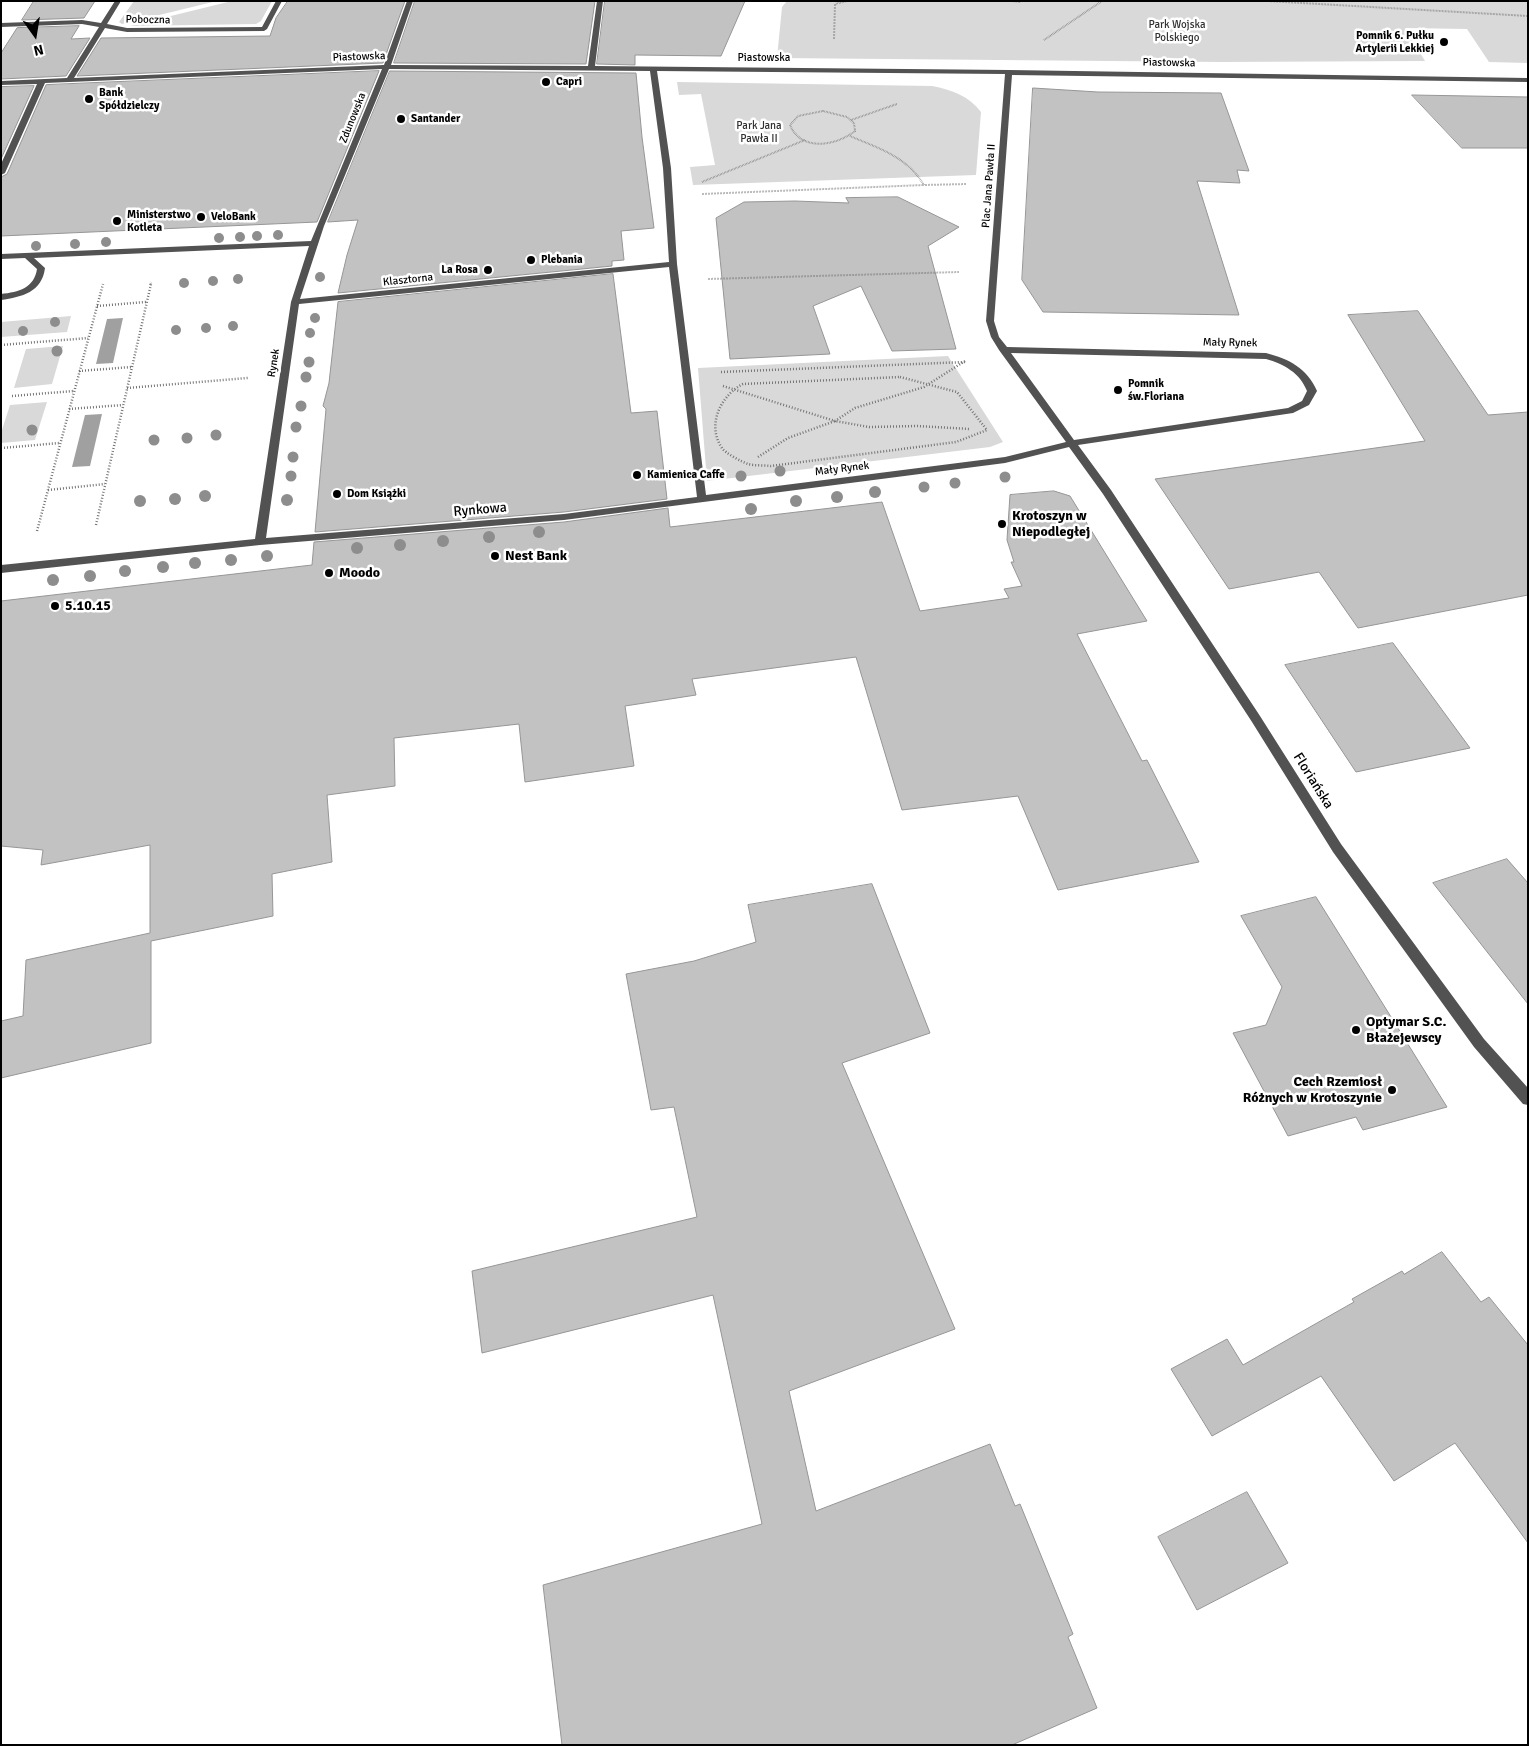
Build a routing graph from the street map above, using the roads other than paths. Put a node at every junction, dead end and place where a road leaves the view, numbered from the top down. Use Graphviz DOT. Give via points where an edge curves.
graph roads {
  1 [pos="118,1"];
  2 [pos="279,1"];
  3 [pos="410,1"];
  4 [pos="600,1"];
  5 [pos="1,25"];
  6 [pos="102,26"];
  7 [pos="386,67"];
  8 [pos="591,67"];
  9 [pos="653,68"];
  10 [pos="1009,72"];
  11 [pos="68,80"];
  12 [pos="1528,80"];
  13 [pos="42,81"];
  14 [pos="1,83"];
  15 [pos="1,173"];
  16 [pos="314,243"];
  17 [pos="26,256"];
  18 [pos="1,257"];
  19 [pos="673,264"];
  20 [pos="1,297"];
  21 [pos="295,302"];
  22 [pos="1003,350"];
  23 [pos="1073,443"];
  24 [pos="702,500"];
  25 [pos="260,542"];
  26 [pos="1,569"];
  27 [pos="1528,1099"];
  1 -- 6 [label="street"];
  2 -- 6 [label="street, Poboczna" via="264,29 127,30"];
  3 -- 7 [label="street, Zdunowska"];
  4 -- 8 [label="street"];
  5 -- 6 [label="street, Poboczna" via="82,22"];
  6 -- 11 [label="street"];
  7 -- 8 [label="street, Piastowska"];
  7 -- 11 [label="street, Piastowska"];
  7 -- 16 [label="street, Zdunowska"];
  8 -- 9 [label="street, Piastowska"];
  9 -- 10 [label="street, Piastowska"];
  9 -- 19 [label="street" via="667,168"];
  10 -- 12 [label="street, Piastowska"];
  10 -- 22 [label="street, Plac Jana Pawła II" via="990,321 994,337"];
  11 -- 13 [label="street, Piastowska"];
  13 -- 14 [label="street, Piastowska"];
  13 -- 15 [label="street"];
  16 -- 17 [label="street"];
  16 -- 21 [label="street, Rynek"];
  17 -- 18 [label="street"];
  17 -- 20 [label="street" via="41,268 36,283 21,294"];
  19 -- 21 [label="street, Klasztorna"];
  19 -- 24 [label="street"];
  21 -- 25 [label="street, Rynek"];
  22 -- 23 [label="street"];
  22 -- 23 [label="street, Mały Rynek" via="1266,356 1281,360 1306,377 1312,391 1306,403 1290,411"];
  23 -- 24 [label="street, Mały Rynek" via="1005,460"];
  23 -- 27 [label="street, Floriańska" via="1256,719 1337,848 1478,1042"];
  24 -- 25 [label="street, Rynkowa" via="564,517"];
  25 -- 26 [label="street"];
}
